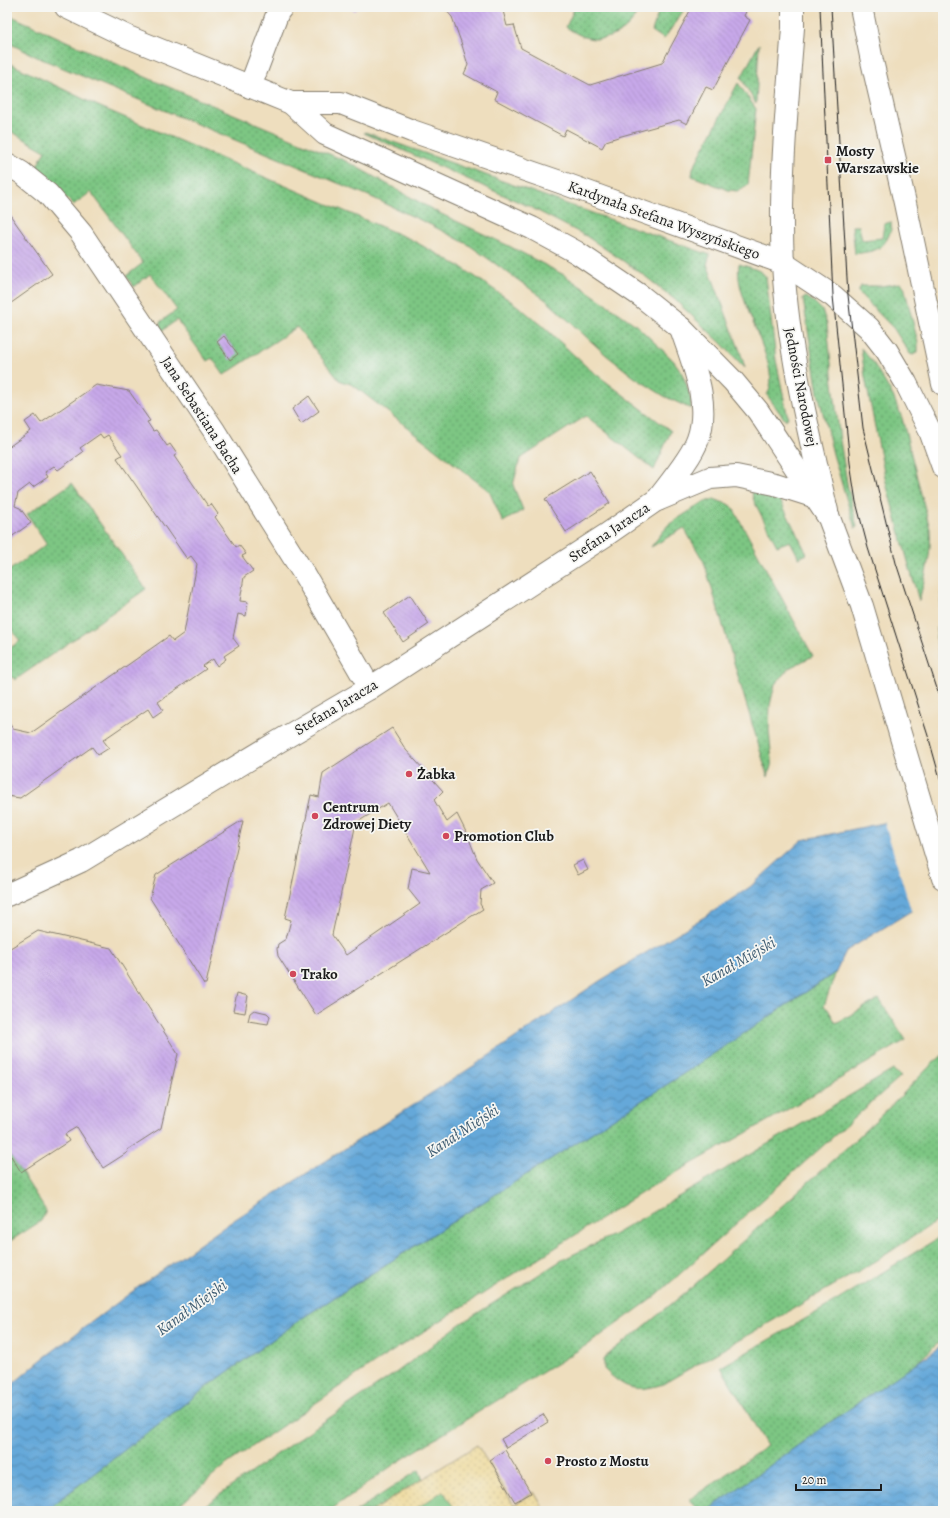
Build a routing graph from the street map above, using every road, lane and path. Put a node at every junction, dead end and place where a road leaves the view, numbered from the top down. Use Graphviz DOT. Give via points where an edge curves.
graph roads {
  1 [pos="66,7"];
  2 [pos="282,7"];
  3 [pos="793,7"];
  4 [pos="861,7"];
  5 [pos="250,87"];
  6 [pos="291,103"];
  7 [pos="7,164"];
  8 [pos="783,263"];
  9 [pos="681,328"];
  10 [pos="943,384"];
  11 [pos="943,467"];
  12 [pos="816,497"];
  13 [pos="655,501"];
  14 [pos="828,518"];
  15 [pos="370,688"];
  16 [pos="943,878"];
  17 [pos="7,895"];
  1 -- 5 [label="street, Kardynała Stefana Wyszyńskiego" via="128,37"];
  2 -- 5 [label="street"];
  3 -- 8 [label="street, Jedności Narodowej" via="783,182"];
  4 -- 10 [label="street"];
  5 -- 6 [label="street, Kardynała Stefana Wyszyńskiego"];
  6 -- 8 [label="street, Kardynała Stefana Wyszyńskiego" via="341,103 412,131"];
  6 -- 9 [label="street, Kardynała Stefana Wyszyńskiego" via="325,134 532,228 576,252 641,296"];
  7 -- 15 [label="street, Jana Sebastiana Bacha" via="48,194 81,233 215,432 304,574"];
  8 -- 11 [label="street, Kardynała Stefana Wyszyńskiego" via="834,296 869,328 887,351 906,383 930,431"];
  8 -- 14 [label="street, Jedności Narodowej" via="789,326 800,392"];
  9 -- 12 [label="street, Kardynała Stefana Wyszyńskiego" via="733,381 758,411"];
  9 -- 13 [label="street, Stefana Jaracza" via="697,377 703,415 696,444 677,474"];
  12 -- 13 [label="street, Stefana Jaracza" via="775,484 736,476 710,478"];
  12 -- 14 [label="street, Kardynała Stefana Wyszyńskiego"];
  13 -- 15 [label="street, Stefana Jaracza"];
  14 -- 16 [label="street, Jedności Narodowej" via="862,606"];
  15 -- 17 [label="street, Stefana Jaracza" via="81,861"];
}
